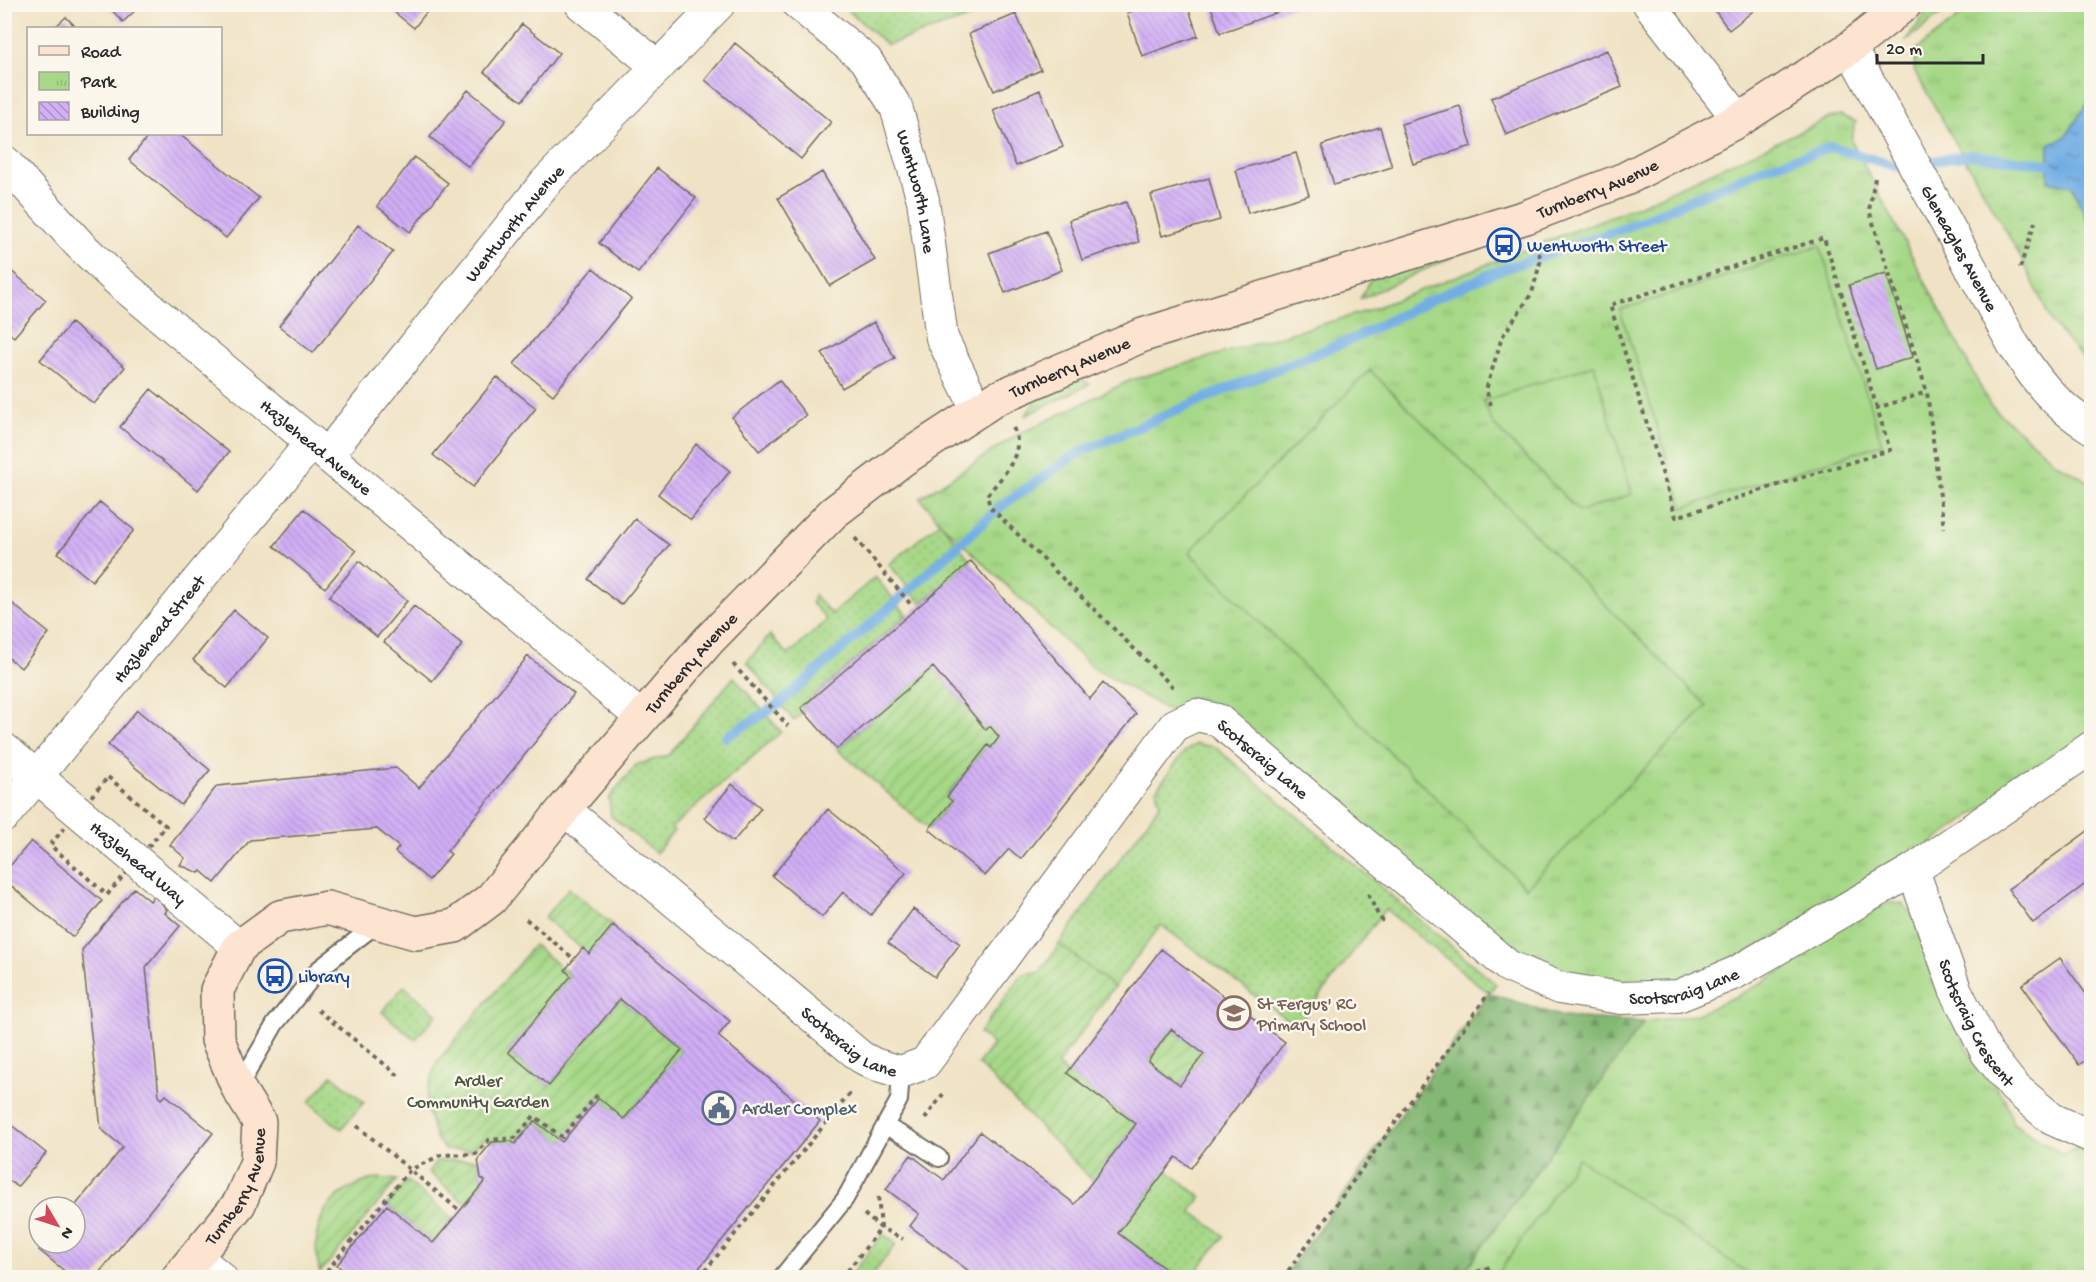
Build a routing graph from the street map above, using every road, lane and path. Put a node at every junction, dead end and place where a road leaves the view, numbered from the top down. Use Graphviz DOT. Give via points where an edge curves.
graph roads {
  1 [pos="581,4"];
  2 [pos="719,4"];
  3 [pos="798,4"];
  4 [pos="1649,4"];
  5 [pos="1905,4"];
  6 [pos="1850,48"];
  7 [pos="658,67"];
  8 [pos="1740,120"];
  9 [pos="4,161"];
  10 [pos="1875,178"];
  11 [pos="1526,217"];
  12 [pos="2036,222"];
  13 [pos="2020,268"];
  14 [pos="1927,392"];
  15 [pos="987,404"];
  16 [pos="1491,405"];
  17 [pos="1876,408"];
  18 [pos="2091,428"];
  19 [pos="320,449"];
  20 [pos="834,513"];
  21 [pos="1944,528"];
  22 [pos="912,606"];
  23 [pos="708,641"];
  24 [pos="1196,715"];
  25 [pos="642,718"];
  26 [pos="788,726"];
  27 [pos="2091,747"];
  28 [pos="4,748"];
  29 [pos="37,776"];
  30 [pos="564,809"];
  31 [pos="4,816"];
  32 [pos="1913,870"];
  33 [pos="526,920"];
  34 [pos="378,923"];
  35 [pos="239,947"];
  36 [pos="574,959"];
  37 [pos="1508,966"];
  38 [pos="887,1068"];
  39 [pos="238,1088"];
  40 [pos="599,1093"];
  41 [pos="944,1093"];
  42 [pos="357,1126"];
  43 [pos="885,1126"];
  44 [pos="2091,1137"];
  45 [pos="910,1139"];
  46 [pos="939,1158"];
  47 [pos="410,1170"];
  48 [pos="877,1184"];
  49 [pos="845,1199"];
  50 [pos="460,1211"];
  51 [pos="881,1228"];
  52 [pos="903,1239"];
  53 [pos="187,1267"];
  54 [pos="1490,1267"];
  55 [pos="221,1278"];
  56 [pos="321,1278"];
  57 [pos="699,1278"];
  58 [pos="781,1278"];
  59 [pos="842,1278"];
  60 [pos="1282,1278"];
  61 [pos="1460,1278"];
  1 -- 7 [label="street"];
  2 -- 7 [label="street, Wentworth Avenue"];
  3 -- 15 [label="street, Wentworth Lane" via="866,60 896,106 923,200 942,338"];
  4 -- 8 [label="street"];
  5 -- 6 [label="street, Turnberry Avenue"];
  6 -- 8 [label="street, Turnberry Avenue"];
  6 -- 18 [label="street, Gleneagles Avenue" via="2036,381 2070,415"];
  7 -- 19 [label="street, Wentworth Avenue" via="545,183"];
  8 -- 11 [label="street, Turnberry Avenue" via="1625,179"];
  9 -- 19 [label="street, Hazlehead Avenue" via="118,281"];
  10 -- 14 [label="path" via="1869,210"];
  11 -- 15 [label="street, Turnberry Avenue" via="1143,335"];
  11 -- 16 [label="path" via="1541,259 1532,293 1502,337 1486,390"];
  12 -- 13 [label="path"];
  14 -- 17 [label="path"];
  14 -- 21 [label="path"];
  15 -- 20 [label="street, Turnberry Avenue" via="902,460"];
  15 -- 24 [label="path" via="1017,435 1014,461 987,495 990,507 1191,705"];
  17 -- 17 [label="path" via="1890,450 1676,517 1610,305 1824,238"];
  19 -- 25 [label="street, Hazlehead Avenue"];
  19 -- 29 [label="street, Hazlehead Street"];
  20 -- 22 [label="path"];
  20 -- 23 [label="street, Turnberry Avenue"];
  23 -- 25 [label="street, Turnberry Avenue"];
  23 -- 26 [label="path" via="740,670"];
  24 -- 37 [label="street, Scotscraig Lane" via="1218,720"];
  24 -- 38 [label="street, Scotscraig Lane" via="1175,725 926,1064"];
  25 -- 30 [label="street, Turnberry Avenue"];
  27 -- 32 [label="street, Scotscraig Lane"];
  28 -- 29 [label="street, Hazlehead Way"];
  29 -- 31 [label="street, Hazlehead Street"];
  29 -- 35 [label="street, Hazlehead Way"];
  30 -- 34 [label="street, Turnberry Avenue" via="491,899 455,926 416,933"];
  30 -- 38 [label="street, Scotscraig Lane" via="861,1057"];
  32 -- 37 [label="street, Scotscraig Lane" via="1736,973 1678,996 1621,998 1559,988"];
  32 -- 44 [label="street, Scotscraig Crescent" via="1955,988 1987,1053 2014,1088 2052,1119"];
  33 -- 36 [label="path"];
  34 -- 35 [label="street, Turnberry Avenue" via="327,908 280,917"];
  34 -- 39 [label="lane" via="319,969 275,1023"];
  35 -- 39 [label="street, Turnberry Avenue" via="216,990 218,1040"];
  37 -- 60 [label="path"];
  38 -- 43 [label="lane" via="899,1100"];
  38 -- 57 [label="path"];
  39 -- 53 [label="street, Turnberry Avenue" via="259,1122 257,1162 239,1204"];
  40 -- 47 [label="path" via="562,1137 534,1116 515,1138 489,1140 476,1154 441,1155"];
  41 -- 45 [label="path"];
  42 -- 47 [label="path"];
  43 -- 45 [label="lane"];
  43 -- 49 [label="lane"];
  45 -- 46 [label="lane"];
  47 -- 50 [label="path"];
  47 -- 56 [label="path"];
  48 -- 51 [label="path"];
  49 -- 51 [label="path"];
  49 -- 58 [label="lane"];
  51 -- 52 [label="path"];
  51 -- 59 [label="path"];
  53 -- 55 [label="street"];
  54 -- 61 [label="path"];
}
